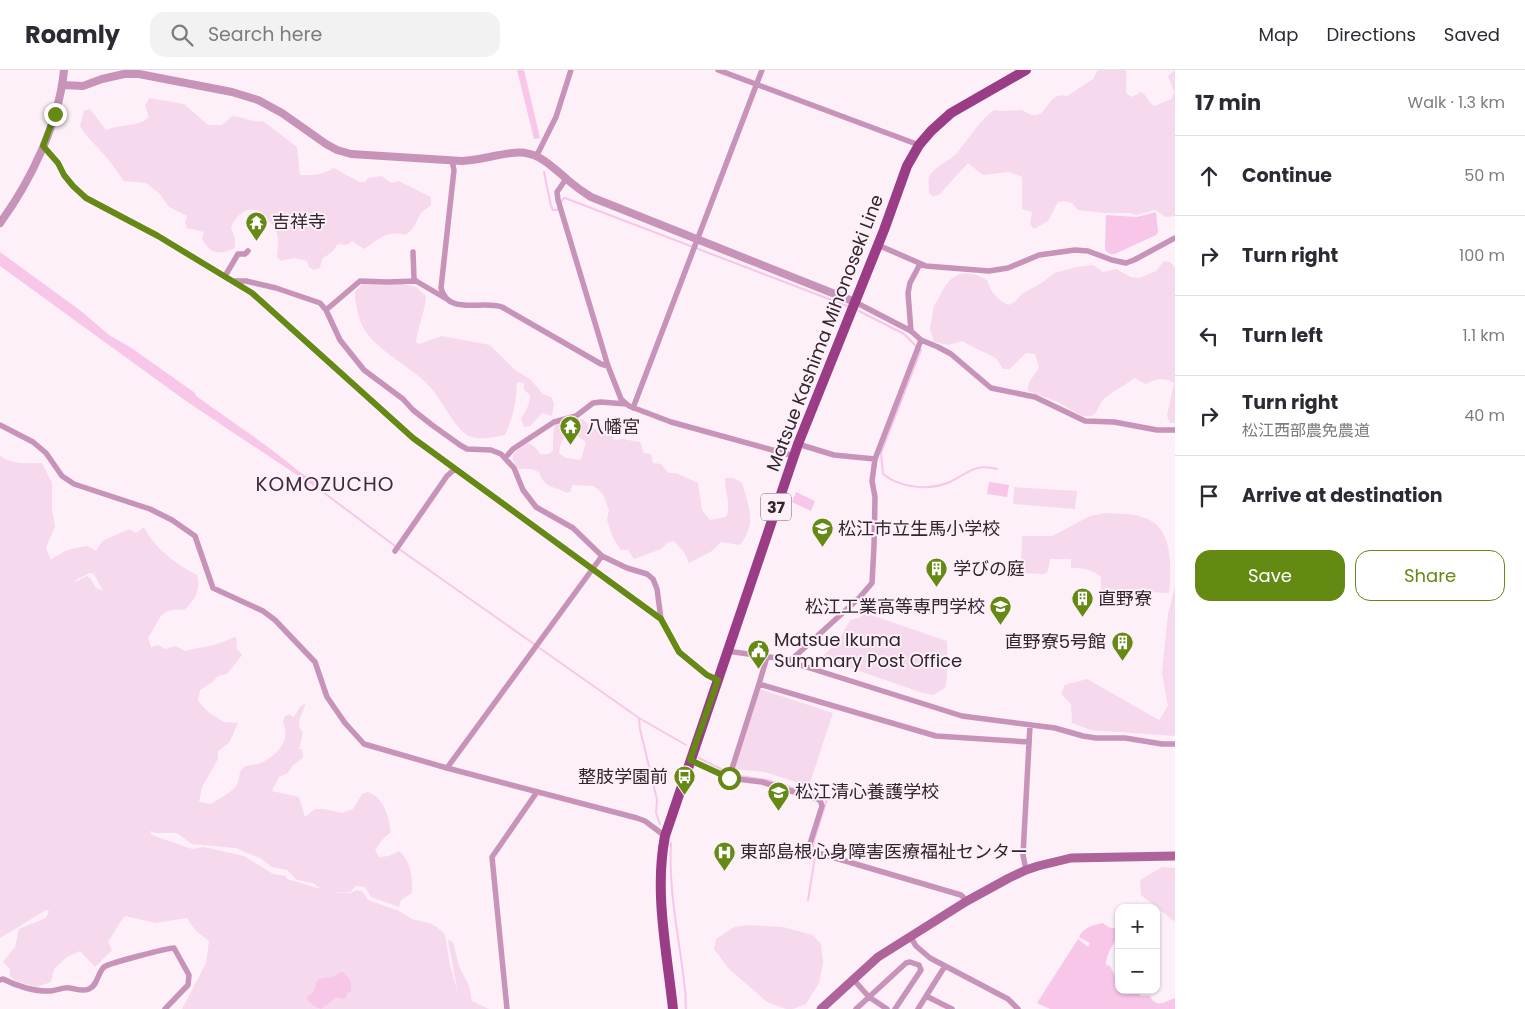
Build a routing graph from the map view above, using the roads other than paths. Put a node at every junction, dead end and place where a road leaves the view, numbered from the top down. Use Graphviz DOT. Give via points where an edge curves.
graph roads {
  1 [pos="64,70"];
  2 [pos="571,70"];
  3 [pos="718,70"];
  4 [pos="762,70"];
  5 [pos="1026,70"];
  6 [pos="63,85"];
  7 [pos="756,85"];
  8 [pos="919,145"];
  9 [pos="43,146"];
  10 [pos="536,155"];
  11 [pos="452,161"];
  12 [pos="566,179"];
  13 [pos="0,223"];
  14 [pos="1175,238"];
  15 [pos="698,239"];
  16 [pos="878,245"];
  17 [pos="248,251"];
  18 [pos="413,252"];
  19 [pos="920,264"];
  20 [pos="224,276"];
  21 [pos="233,281"];
  22 [pos="416,281"];
  23 [pos="444,298"];
  24 [pos="856,302"];
  25 [pos="326,310"];
  26 [pos="911,331"];
  27 [pos="921,340"];
  28 [pos="608,366"];
  29 [pos="626,404"];
  30 [pos="633,408"];
  31 [pos="0,425"];
  32 [pos="1175,430"];
  33 [pos="798,444"];
  34 [pos="794,456"];
  35 [pos="505,458"];
  36 [pos="875,459"];
  37 [pos="455,469"];
  38 [pos="395,551"];
  39 [pos="602,556"];
  40 [pos="592,569"];
  41 [pos="661,619"];
  42 [pos="727,651"];
  43 [pos="767,657"];
  44 [pos="791,660"];
  45 [pos="718,680"];
  46 [pos="759,684"];
  47 [pos="1030,725"];
  48 [pos="1029,742"];
  49 [pos="1175,744"];
  50 [pos="690,760"];
  51 [pos="447,768"];
  52 [pos="730,776"];
  53 [pos="537,792"];
  54 [pos="665,836"];
  55 [pos="1175,856"];
  56 [pos="1026,870"];
  57 [pos="967,902"];
  58 [pos="910,936"];
  59 [pos="945,966"];
  60 [pos="852,979"];
  61 [pos="0,980"];
  62 [pos="926,996"];
  63 [pos="869,998"];
  64 [pos="166,1009"];
  65 [pos="507,1009"];
  66 [pos="673,1009"];
  67 [pos="822,1009"];
  68 [pos="856,1009"];
  69 [pos="887,1009"];
  70 [pos="895,1009"];
  71 [pos="918,1009"];
  72 [pos="952,1009"];
  73 [pos="1018,1009"];
  1 -- 6 [label="street"];
  2 -- 10 [label="street" via="556,117"];
  3 -- 7 [label="street"];
  4 -- 7 [label="street"];
  5 -- 8 [label="main road, Matsue Kashima Mihonoseki Line / 37" via="951,113"];
  6 -- 9 [label="street"];
  6 -- 11 [label="street" via="84,86 124,74 139,74 232,92 267,104 337,150 366,156"];
  7 -- 8 [label="street"];
  7 -- 15 [label="street"];
  8 -- 16 [label="main road, Matsue Kashima Mihonoseki Line / 37" via="907,166"];
  9 -- 13 [label="street" via="24,189"];
  9 -- 20 [label="street" via="86,198"];
  10 -- 11 [label="street" via="512,152 478,161"];
  10 -- 12 [label="street"];
  11 -- 23 [label="street" via="454,170 441,288"];
  12 -- 15 [label="street" via="591,197"];
  12 -- 28 [label="street" via="557,192 558,200"];
  14 -- 19 [label="street" via="1126,263 1075,250 1039,255 997,271"];
  15 -- 24 [label="street"];
  15 -- 30 [label="street"];
  16 -- 19 [label="street"];
  16 -- 24 [label="main road, Matsue Kashima Mihonoseki Line / 37"];
  17 -- 20 [label="street" via="238,254"];
  18 -- 22 [label="street"];
  19 -- 26 [label="street" via="908,293"];
  20 -- 21 [label="street"];
  21 -- 25 [label="street" via="290,292 314,300"];
  21 -- 37 [label="street" via="261,300 413,438"];
  22 -- 23 [label="street"];
  22 -- 25 [label="street" via="360,281"];
  23 -- 28 [label="street" via="458,305 502,307"];
  24 -- 26 [label="street"];
  24 -- 33 [label="main road, Matsue Kashima Mihonoseki Line / 37"];
  25 -- 35 [label="street" via="340,340 364,370 403,399 422,418 467,449 491,450"];
  26 -- 27 [label="street"];
  27 -- 32 [label="street" via="951,354 991,388 1035,397 1085,421"];
  27 -- 36 [label="street"];
  28 -- 29 [label="street"];
  29 -- 30 [label="street"];
  29 -- 35 [label="street" via="593,403 576,416 554,422 513,449"];
  30 -- 34 [label="street" via="671,422"];
  31 -- 51 [label="street" via="33,442 46,453 62,476 74,484 150,509 195,536 213,588 275,620 315,662 326,697 362,743"];
  33 -- 34 [label="main road, Matsue Kashima Mihonoseki Line / 37"];
  33 -- 36 [label="street" via="834,455"];
  34 -- 42 [label="main road, Matsue Kashima Mihonoseki Line / 37"];
  35 -- 39 [label="street" via="532,502 573,528"];
  36 -- 44 [label="street" via="872,583"];
  37 -- 38 [label="street"];
  37 -- 40 [label="street"];
  39 -- 40 [label="street"];
  39 -- 41 [label="street" via="653,579"];
  40 -- 41 [label="street"];
  40 -- 51 [label="street"];
  41 -- 45 [label="street" via="679,652"];
  42 -- 43 [label="street"];
  42 -- 45 [label="main road, Matsue Kashima Mihonoseki Line / 37"];
  43 -- 44 [label="street"];
  43 -- 46 [label="street"];
  44 -- 47 [label="street" via="962,716"];
  45 -- 50 [label="main road, Matsue Kashima Mihonoseki Line / 37"];
  46 -- 48 [label="street" via="930,735"];
  46 -- 52 [label="street"];
  47 -- 48 [label="street"];
  47 -- 49 [label="street" via="1096,738"];
  48 -- 56 [label="street" via="1023,855"];
  50 -- 52 [label="street"];
  50 -- 54 [label="main road, Matsue Kashima Mihonoseki Line / 37"];
  51 -- 53 [label="street"];
  52 -- 57 [label="street" via="820,800 822,806 808,850 961,895"];
  53 -- 54 [label="street" via="637,818"];
  53 -- 65 [label="street" via="492,857"];
  54 -- 66 [label="main road, Matsue Kashima Mihonoseki Line / 37" via="661,857 661,900"];
  55 -- 56 [label="main road" via="1071,858"];
  56 -- 57 [label="main road"];
  57 -- 58 [label="main road"];
  58 -- 59 [label="street" via="916,946"];
  58 -- 60 [label="main road"];
  59 -- 62 [label="street"];
  59 -- 73 [label="street" via="1008,999"];
  60 -- 63 [label="street"];
  60 -- 67 [label="main road"];
  61 -- 64 [label="street" via="45,991 89,989 109,964 174,948 189,980"];
  62 -- 71 [label="street"];
  62 -- 72 [label="street"];
  63 -- 68 [label="street"];
  63 -- 69 [label="street"];
  63 -- 70 [label="street" via="906,963 919,965 921,970"];
}
